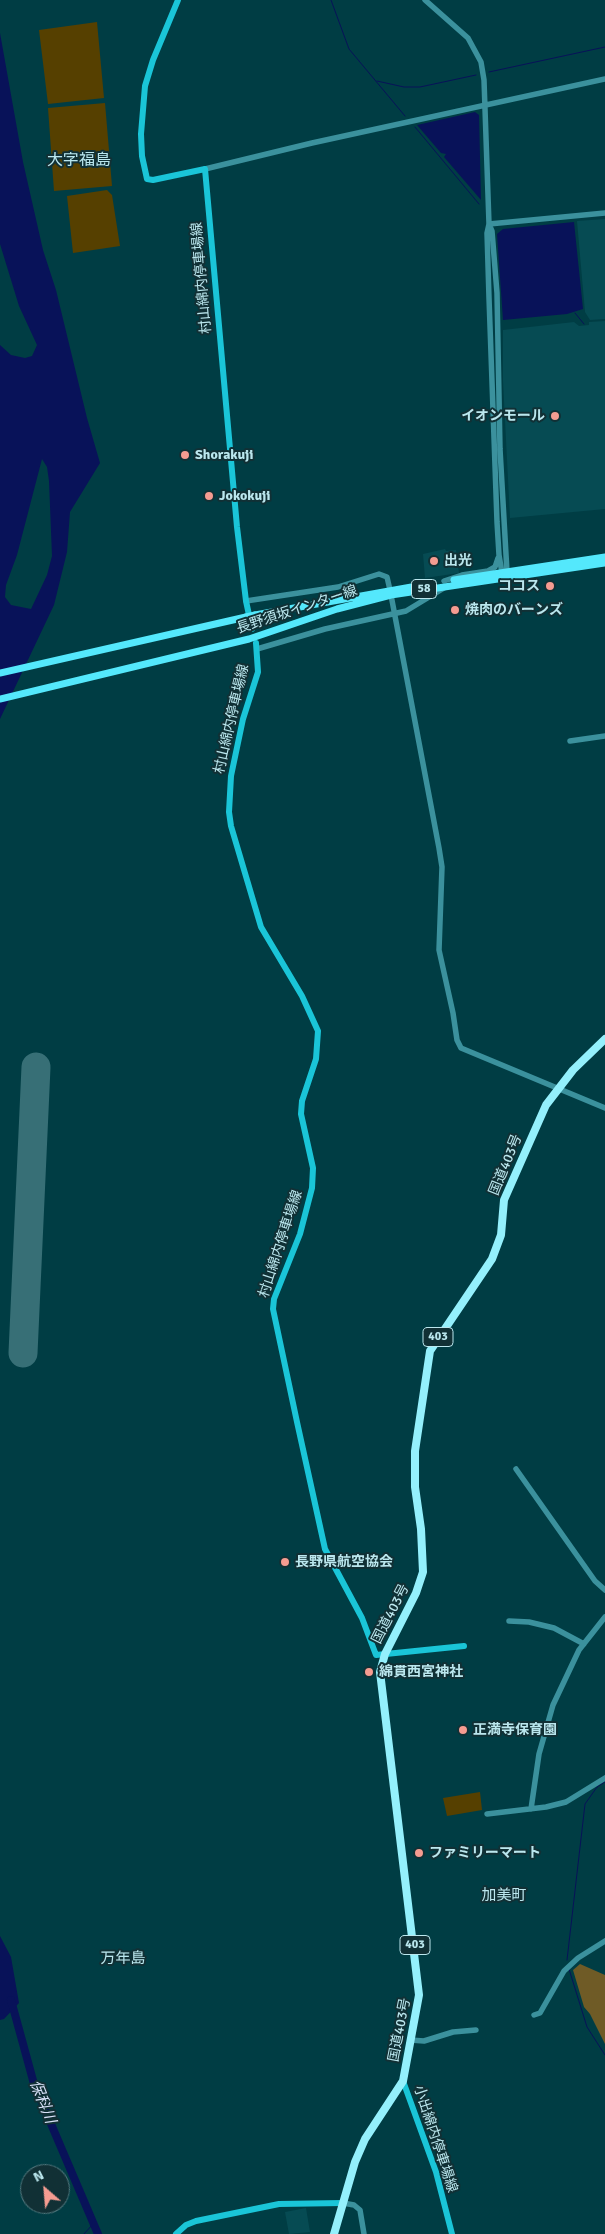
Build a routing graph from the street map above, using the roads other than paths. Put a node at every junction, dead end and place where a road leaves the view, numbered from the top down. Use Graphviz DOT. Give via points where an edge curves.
graph roads {
  1 [pos="178,0"];
  2 [pos="425,0"];
  3 [pos="605,79"];
  4 [pos="485,105"];
  5 [pos="205,169"];
  6 [pos="605,213"];
  7 [pos="490,224"];
  8 [pos="498,555"];
  9 [pos="605,557"];
  10 [pos="605,563"];
  11 [pos="504,575"];
  12 [pos="447,583"];
  13 [pos="390,593"];
  14 [pos="246,601"];
  15 [pos="395,613"];
  16 [pos="252,629"];
  17 [pos="257,646"];
  18 [pos="0,674"];
  19 [pos="0,699"];
  20 [pos="605,736"];
  21 [pos="570,741"];
  22 [pos="605,1040"];
  23 [pos="557,1089"];
  24 [pos="605,1108"];
  25 [pos="516,1469"];
  26 [pos="605,1590"];
  27 [pos="605,1617"];
  28 [pos="509,1622"];
  29 [pos="584,1644"];
  30 [pos="464,1646"];
  31 [pos="385,1654"];
  32 [pos="605,1778"];
  33 [pos="531,1809"];
  34 [pos="488,1814"];
  35 [pos="605,1941"];
  36 [pos="534,2015"];
  37 [pos="476,2030"];
  38 [pos="410,2040"];
  39 [pos="403,2082"];
  40 [pos="343,2203"];
  41 [pos="176,2234"];
  42 [pos="334,2234"];
  43 [pos="364,2234"];
  44 [pos="452,2234"];
  1 -- 5 [label="main road" via="145,86 142,156 147,179"];
  2 -- 4 [label="street" via="460,30 474,47 483,69"];
  3 -- 4 [label="street"];
  4 -- 5 [label="street"];
  4 -- 7 [label="street"];
  5 -- 14 [label="main road, 村山綿内停車場線"];
  6 -- 7 [label="street"];
  7 -- 8 [label="street" via="489,298"];
  7 -- 11 [label="street" via="496,293"];
  8 -- 11 [label="street"];
  8 -- 12 [label="street" via="495,567 488,571 462,575"];
  9 -- 11 [label="main road, 長野須坂インター線 / 58"];
  10 -- 11 [label="main road, 長野須坂インター線 / 58"];
  11 -- 12 [label="main road, 長野須坂インター線 / 58"];
  12 -- 13 [label="main road, 長野須坂インター線 / 58"];
  12 -- 15 [label="street" via="411,609"];
  13 -- 14 [label="street" via="387,577 379,574 338,587"];
  13 -- 15 [label="street"];
  13 -- 18 [label="main road, 長野須坂インター線 / 58, bridge" via="255,615"];
  13 -- 19 [label="main road, 長野須坂インター線 / 58" via="249,639"];
  14 -- 16 [label="main road, 村山綿内停車場線"];
  15 -- 17 [label="street"];
  15 -- 23 [label="street" via="442,868 439,950 457,1040 461,1048"];
  17 -- 31 [label="main road, 村山綿内停車場線" via="258,672 243,719 231,776 231,826 261,927 314,1020 318,1042 301,1114 312,1168 312,1188 300,1234 274,1298 273,1309 325,1549 362,1618 376,1655"];
  20 -- 21 [label="street"];
  22 -- 23 [label="highway, 国道403号 / 403"];
  23 -- 24 [label="street"];
  23 -- 31 [label="highway, 国道403号 / 403" via="531,1136 506,1194 501,1235 492,1259 430,1351 415,1450 423,1572"];
  25 -- 26 [label="street" via="590,1575"];
  27 -- 29 [label="street"];
  28 -- 29 [label="street" via="529,1622 554,1628"];
  29 -- 33 [label="street" via="553,1705 539,1754"];
  30 -- 31 [label="main road"];
  31 -- 38 [label="highway, 国道403号 / 403" via="380,1672 382,1692 419,1978 418,2012"];
  32 -- 33 [label="street" via="566,1802"];
  33 -- 34 [label="street"];
  35 -- 36 [label="street" via="564,1971 540,2013"];
  37 -- 38 [label="street" via="453,2032 424,2041"];
  38 -- 39 [label="highway, 国道403号 / 403"];
  39 -- 40 [label="highway, 国道403号 / 403" via="365,2139"];
  39 -- 44 [label="main road, 小出綿内停車場線" via="436,2172"];
  40 -- 41 [label="main road" via="272,2206 196,2221"];
  40 -- 42 [label="highway, 国道403号 / 403"];
  40 -- 43 [label="street" via="360,2210"];
}
